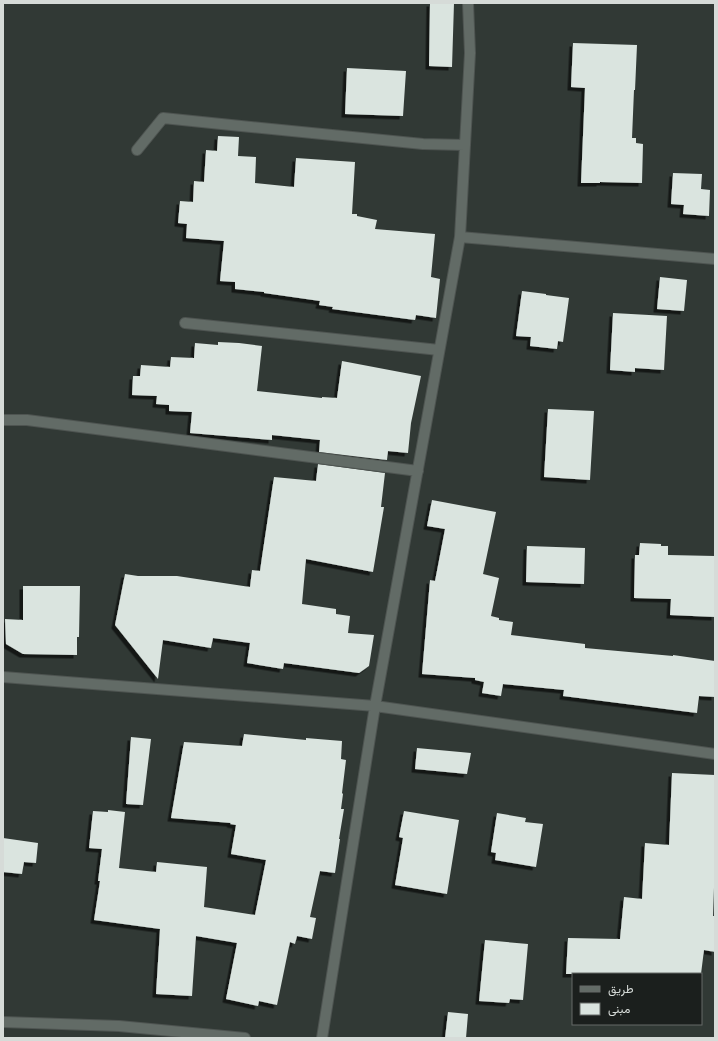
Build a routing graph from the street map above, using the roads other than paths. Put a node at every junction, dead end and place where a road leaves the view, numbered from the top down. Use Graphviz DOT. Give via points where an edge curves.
graph roads {
  1 [pos="468,3"];
  2 [pos="465,145"];
  3 [pos="137,150"];
  4 [pos="460,237"];
  5 [pos="715,259"];
  6 [pos="185,323"];
  7 [pos="439,350"];
  8 [pos="3,420"];
  9 [pos="418,471"];
  10 [pos="3,677"];
  11 [pos="375,706"];
  12 [pos="715,754"];
  13 [pos="3,1022"];
  14 [pos="245,1038"];
  15 [pos="322,1038"];
  1 -- 2 [label="street" via="470,53"];
  2 -- 3 [label="street" via="423,144 163,118"];
  2 -- 4 [label="street"];
  4 -- 5 [label="street"];
  4 -- 7 [label="street"];
  6 -- 7 [label="street"];
  7 -- 9 [label="street"];
  8 -- 9 [label="street" via="28,420"];
  9 -- 11 [label="street"];
  10 -- 11 [label="street"];
  11 -- 12 [label="street"];
  11 -- 15 [label="street"];
  13 -- 14 [label="street" via="119,1026"];
}
